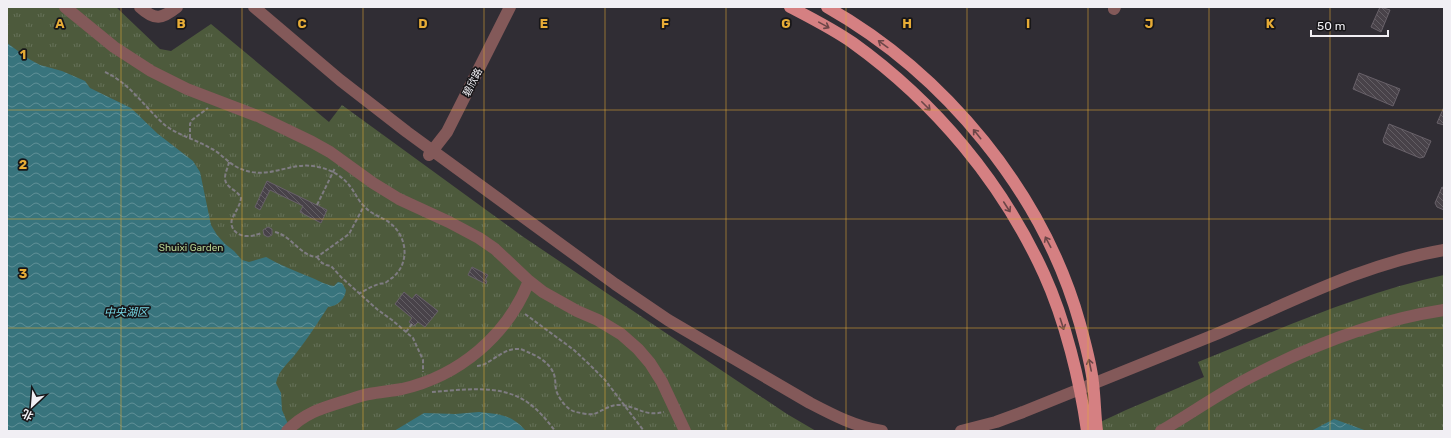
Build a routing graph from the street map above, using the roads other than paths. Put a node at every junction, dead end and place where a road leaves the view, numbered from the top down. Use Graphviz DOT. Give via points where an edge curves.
graph roads {
  1 [pos="65,7"];
  2 [pos="140,7"];
  3 [pos="177,7"];
  4 [pos="246,7"];
  5 [pos="254,7"];
  6 [pos="504,7"];
  7 [pos="510,7"];
  8 [pos="790,7"];
  9 [pos="827,7"];
  10 [pos="429,151"];
  11 [pos="1444,250"];
  12 [pos="1444,256"];
  13 [pos="529,281"];
  14 [pos="1444,310"];
  15 [pos="1094,386"];
  16 [pos="1080,391"];
  17 [pos="290,428"];
  18 [pos="685,431"];
  19 [pos="861,431"];
  20 [pos="882,431"];
  21 [pos="961,431"];
  22 [pos="988,431"];
  23 [pos="1087,431"];
  24 [pos="1097,431"];
  25 [pos="1161,431"];
  1 -- 13 [label="street" via="114,47 152,71 187,89 284,128 330,152 399,199 479,238 495,249"];
  2 -- 3 [label="street" via="159,18"];
  4 -- 10 [label="street" via="326,75"];
  5 -- 10 [label="street"];
  6 -- 10 [label="street, 碧欣路"];
  7 -- 10 [label="street, 碧欣路" via="447,132"];
  8 -- 16 [label="main road, one-way" via="852,43 903,83 970,154 1016,220 1044,274 1064,327"];
  15 -- 9 [label="main road, one-way" via="1080,324 1069,290 1052,250 1020,192 1001,164 968,123 916,71 896,53"];
  10 -- 19 [label="street" via="494,204 667,324 819,413"];
  10 -- 20 [label="street" via="668,320 834,416"];
  11 -- 15 [label="street" via="1393,261 1367,270 1295,298"];
  12 -- 15 [label="street" via="1405,264 1361,278"];
  13 -- 17 [label="street" via="502,327 482,348 449,372 423,383 367,394 313,411"];
  13 -- 18 [label="street" via="560,303 598,320 638,349 662,382"];
  14 -- 25 [label="street" via="1353,333 1283,361"];
  15 -- 16 [label="street"];
  15 -- 24 [label="main road"];
  16 -- 21 [label="street" via="996,422"];
  16 -- 22 [label="street"];
  16 -- 23 [label="main road"];
}
